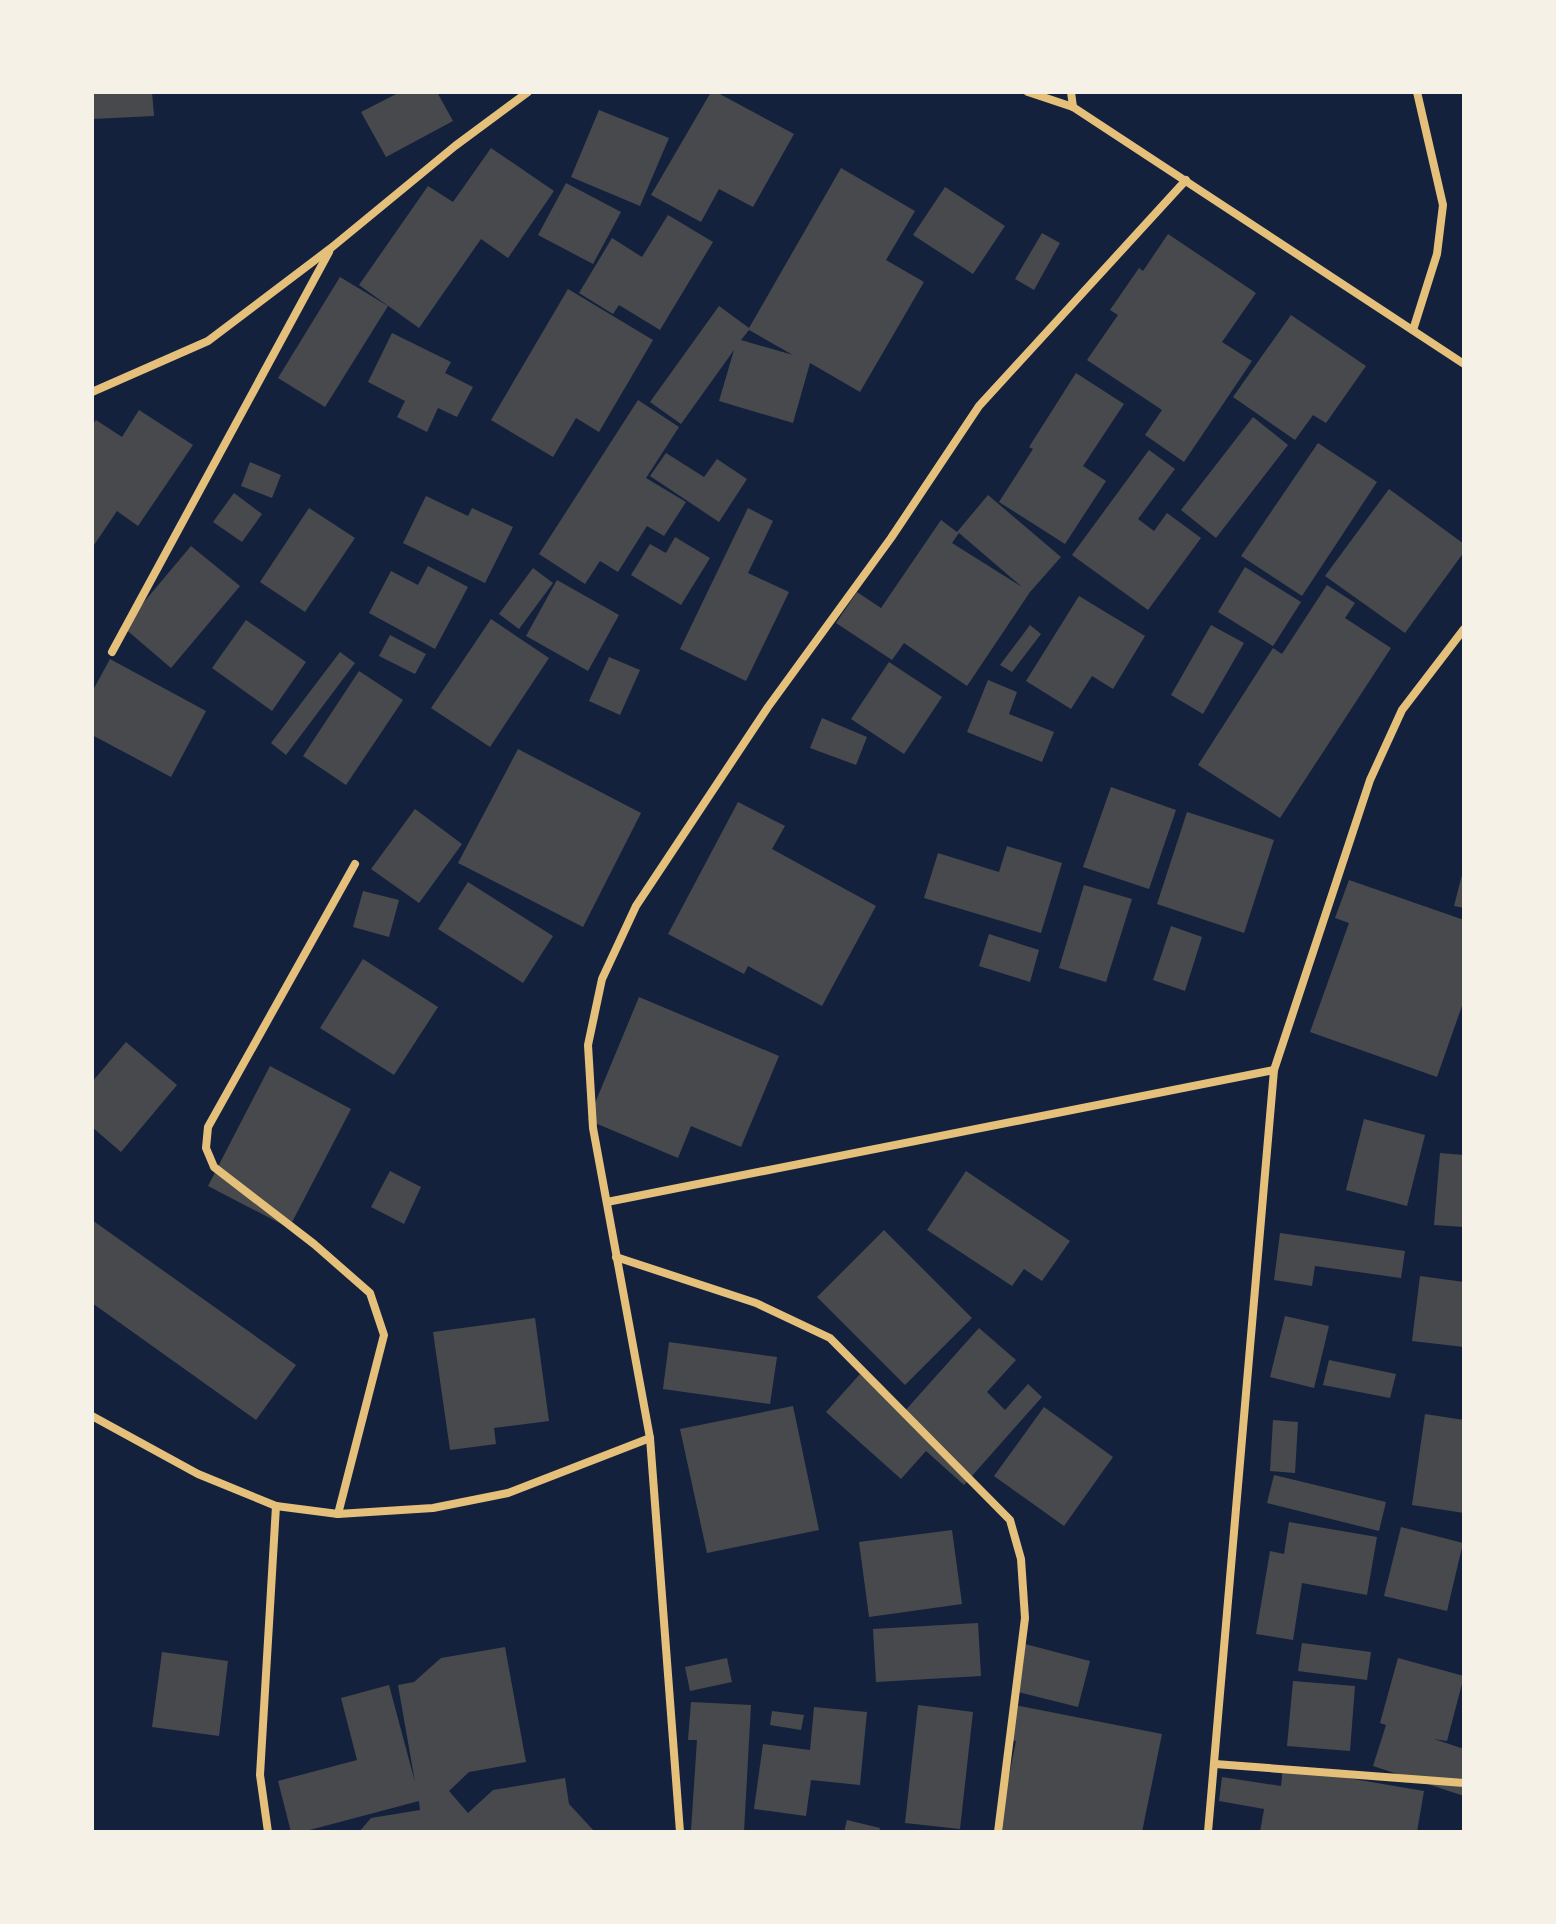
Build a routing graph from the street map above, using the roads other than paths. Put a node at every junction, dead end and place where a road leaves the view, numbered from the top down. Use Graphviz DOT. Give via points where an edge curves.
graph roads {
  1 [pos="528,92"];
  2 [pos="1028,92"];
  3 [pos="1071,92"];
  4 [pos="1417,92"];
  5 [pos="1073,107"];
  6 [pos="1186,180"];
  7 [pos="331,248"];
  8 [pos="1413,330"];
  9 [pos="1464,364"];
  10 [pos="92,392"];
  11 [pos="1464,629"];
  12 [pos="112,652"];
  13 [pos="355,864"];
  14 [pos="1274,1070"];
  15 [pos="607,1202"];
  16 [pos="616,1257"];
  17 [pos="92,1416"];
  18 [pos="650,1438"];
  19 [pos="276,1506"];
  20 [pos="338,1514"];
  21 [pos="1215,1764"];
  22 [pos="1464,1783"];
  23 [pos="268,1832"];
  24 [pos="680,1832"];
  25 [pos="998,1832"];
  26 [pos="1208,1832"];
  1 -- 7 [label="street"];
  2 -- 5 [label="street"];
  3 -- 5 [label="street"];
  4 -- 8 [label="street" via="1443,205 1437,254"];
  5 -- 6 [label="street"];
  6 -- 8 [label="street"];
  6 -- 15 [label="street" via="979,406 636,906 602,979 588,1045 593,1128"];
  7 -- 10 [label="street" via="208,341"];
  7 -- 12 [label="street"];
  8 -- 9 [label="street"];
  11 -- 14 [label="street" via="1402,710 1370,780"];
  13 -- 20 [label="street" via="208,1127 206,1148 214,1167 370,1293 384,1335"];
  14 -- 15 [label="street"];
  14 -- 21 [label="street"];
  15 -- 16 [label="street"];
  16 -- 18 [label="street"];
  16 -- 25 [label="street" via="756,1303 830,1338 1010,1520 1021,1559 1025,1618"];
  17 -- 19 [label="street" via="198,1474"];
  18 -- 20 [label="street" via="508,1493 433,1508"];
  18 -- 24 [label="street"];
  19 -- 20 [label="street"];
  19 -- 23 [label="street" via="260,1775"];
  21 -- 22 [label="street"];
  21 -- 26 [label="street"];
}
